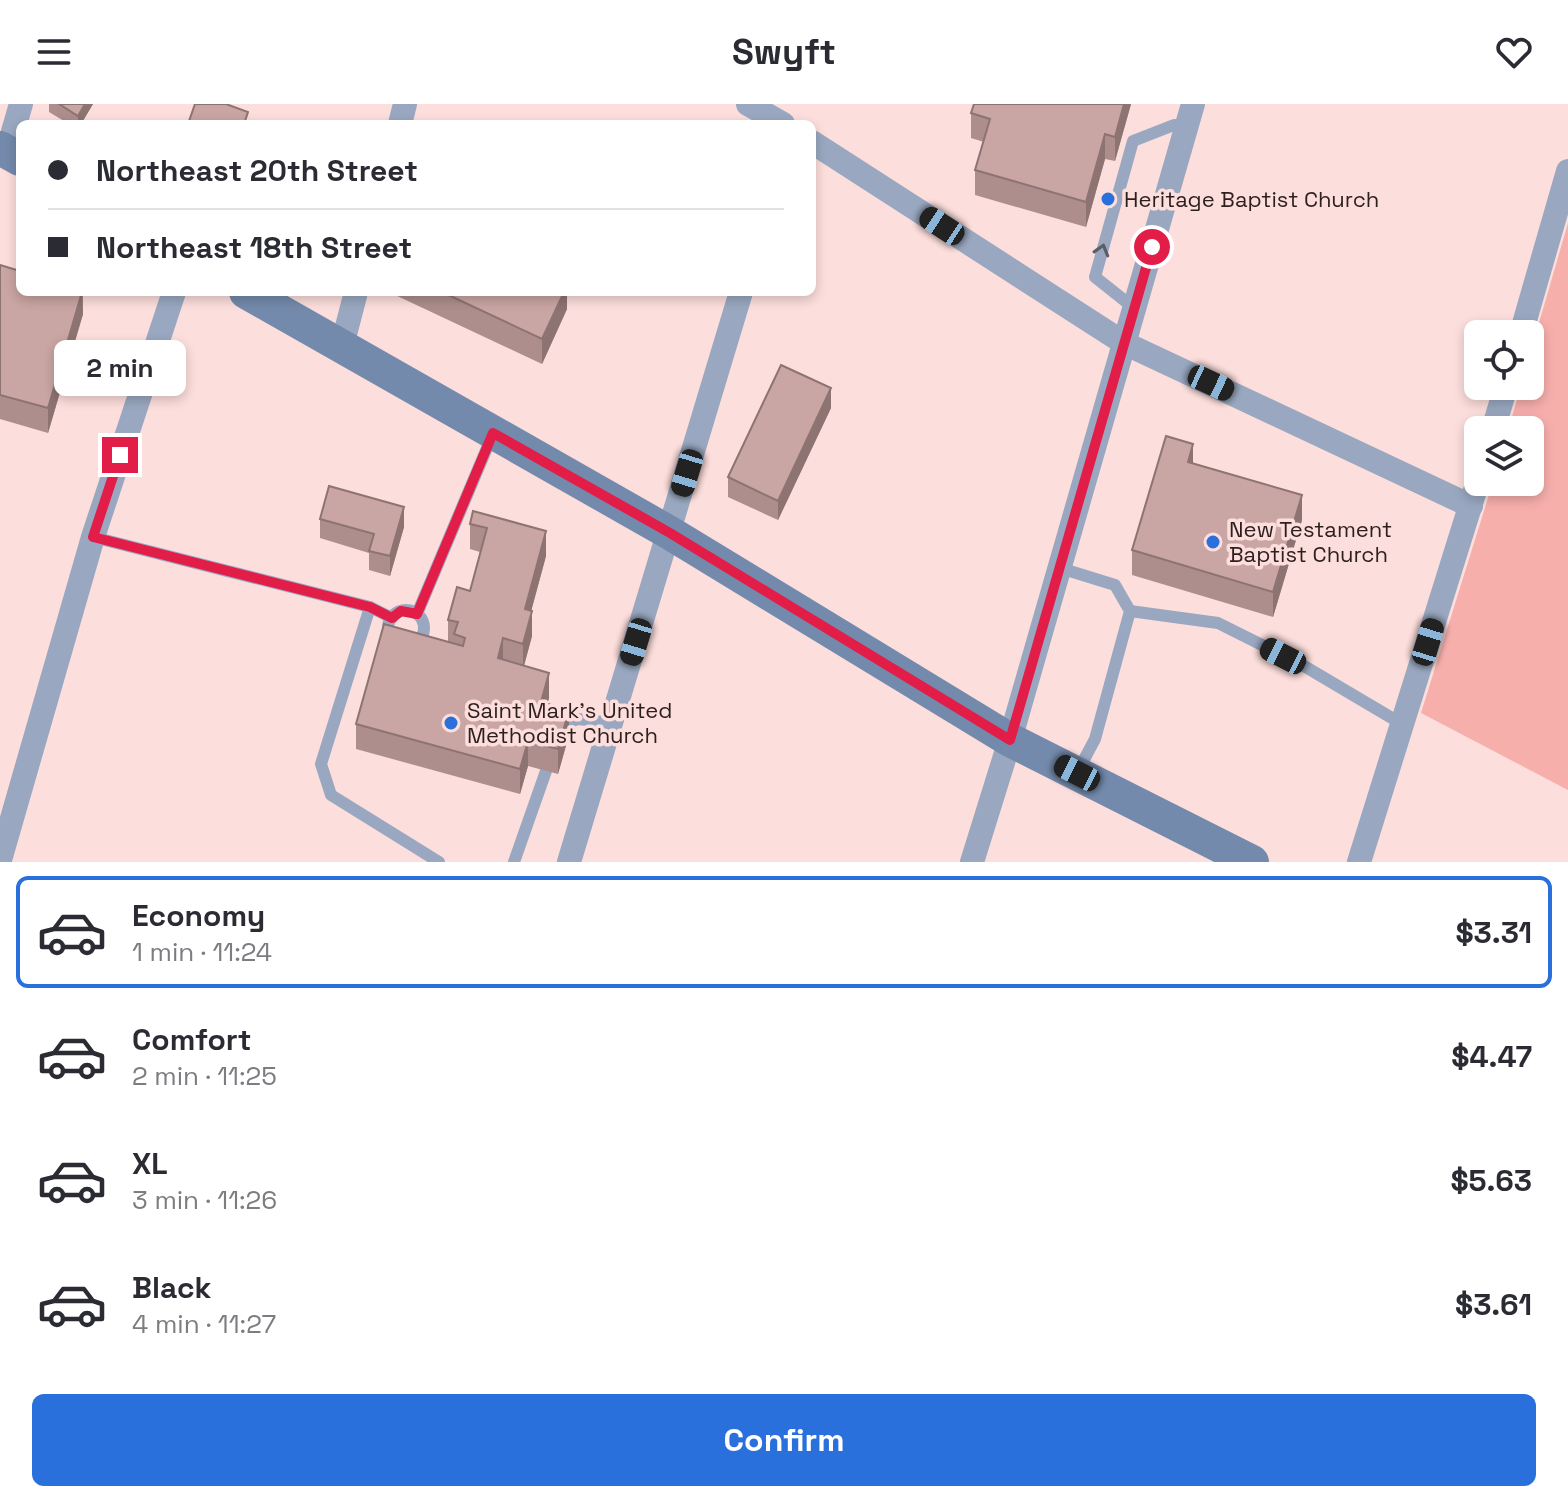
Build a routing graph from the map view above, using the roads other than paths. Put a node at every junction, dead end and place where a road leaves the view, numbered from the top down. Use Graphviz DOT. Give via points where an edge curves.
graph roads {
  1 [pos="748,104"];
  2 [pos="1190,115"];
  3 [pos="776,120"];
  4 [pos="16,124"];
  5 [pos="816,145"];
  6 [pos="9,153"];
  7 [pos="1568,171"];
  8 [pos="173,296"];
  9 [pos="253,296"];
  10 [pos="355,296"];
  11 [pos="740,296"];
  12 [pos="1134,308"];
  13 [pos="1525,320"];
  14 [pos="1124,343"];
  15 [pos="342,346"];
  16 [pos="493,433"];
  17 [pos="1474,496"];
  18 [pos="1471,506"];
  19 [pos="670,533"];
  20 [pos="93,537"];
  21 [pos="1060,568"];
  22 [pos="370,607"];
  23 [pos="1130,611"];
  24 [pos="417,614"];
  25 [pos="392,618"];
  26 [pos="612,723"];
  27 [pos="1402,724"];
  28 [pos="560,733"];
  29 [pos="1010,740"];
  30 [pos="546,771"];
  31 [pos="1077,773"];
  32 [pos="1220,854"];
  33 [pos="0,860"];
  34 [pos="519,860"];
  35 [pos="439,862"];
  36 [pos="569,862"];
  37 [pos="972,862"];
  38 [pos="1252,862"];
  39 [pos="1359,862"];
  1 -- 3 [label="street"];
  2 -- 12 [label="street"];
  12 -- 2 [label="lane, one-way" via="1095,277 1133,141"];
  4 -- 6 [label="street"];
  5 -- 14 [label="street"];
  7 -- 13 [label="street"];
  8 -- 20 [label="street"];
  9 -- 15 [label="main road"];
  10 -- 15 [label="street"];
  11 -- 19 [label="street"];
  12 -- 14 [label="street"];
  14 -- 18 [label="street"];
  14 -- 21 [label="street"];
  15 -- 16 [label="main road"];
  16 -- 19 [label="main road"];
  16 -- 24 [label="lane"];
  17 -- 18 [label="street"];
  18 -- 27 [label="street"];
  19 -- 26 [label="street"];
  19 -- 29 [label="main road"];
  20 -- 22 [label="lane"];
  20 -- 33 [label="street"];
  21 -- 23 [label="lane" via="1115,585"];
  21 -- 29 [label="street"];
  22 -- 25 [label="lane"];
  22 -- 35 [label="lane" via="321,764 331,795"];
  23 -- 27 [label="lane" via="1218,623"];
  23 -- 31 [label="lane" via="1095,739"];
  24 -- 25 [label="lane" via="401,611"];
  24 -- 25 [label="lane" via="423,635 410,646 390,636"];
  26 -- 28 [label="lane" via="578,719 563,724"];
  26 -- 36 [label="street"];
  27 -- 39 [label="street"];
  29 -- 31 [label="main road"];
  29 -- 37 [label="street"];
  30 -- 34 [label="lane"];
  31 -- 32 [label="main road"];
  32 -- 38 [label="main road"];
}
